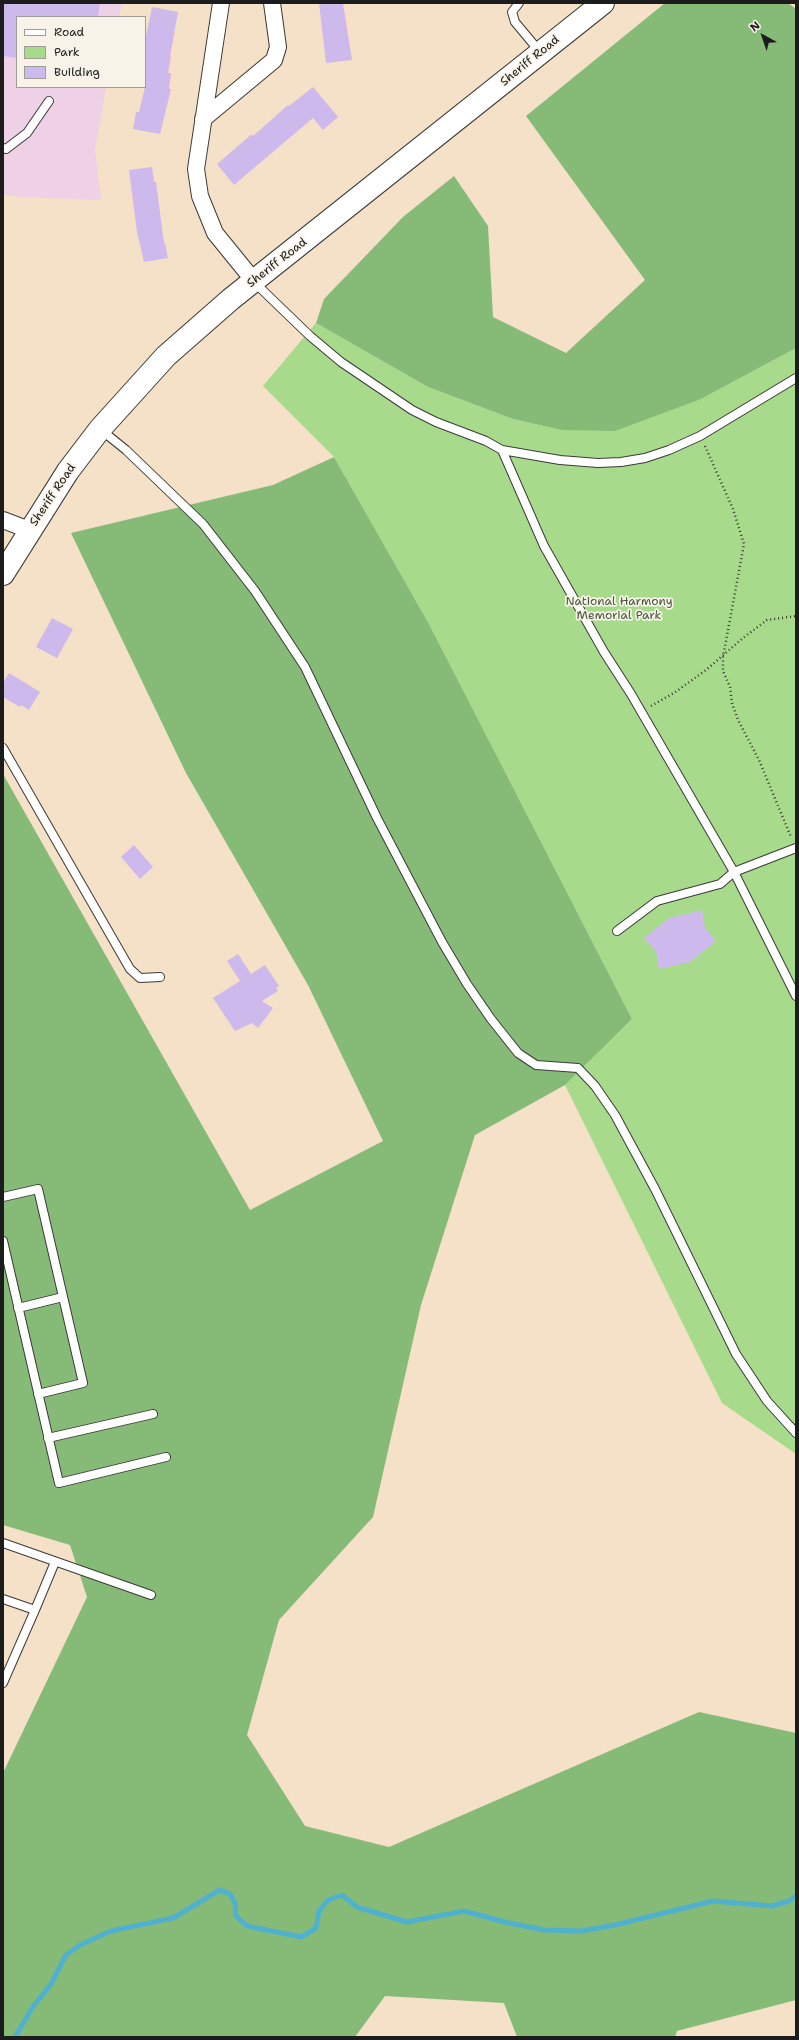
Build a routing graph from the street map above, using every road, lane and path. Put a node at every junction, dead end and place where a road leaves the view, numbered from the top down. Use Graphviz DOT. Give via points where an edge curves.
graph roads {
  1 [pos="221,3"];
  2 [pos="272,3"];
  3 [pos="519,3"];
  4 [pos="603,3"];
  5 [pos="541,53"];
  6 [pos="49,101"];
  7 [pos="203,119"];
  8 [pos="3,148"];
  9 [pos="254,281"];
  10 [pos="796,378"];
  11 [pos="100,429"];
  12 [pos="700,436"];
  13 [pos="502,450"];
  14 [pos="3,520"];
  15 [pos="29,530"];
  16 [pos="3,574"];
  17 [pos="796,616"];
  18 [pos="723,657"];
  19 [pos="640,712"];
  20 [pos="3,748"];
  21 [pos="795,849"];
  22 [pos="734,872"];
  23 [pos="617,931"];
  24 [pos="160,977"];
  25 [pos="794,986"];
  26 [pos="796,996"];
  27 [pos="3,1197"];
  28 [pos="3,1241"];
  29 [pos="63,1297"];
  30 [pos="18,1308"];
  31 [pos="38,1394"];
  32 [pos="153,1414"];
  33 [pos="796,1433"];
  34 [pos="48,1438"];
  35 [pos="166,1457"];
  36 [pos="3,1543"];
  37 [pos="55,1562"];
  38 [pos="151,1595"];
  39 [pos="3,1599"];
  40 [pos="36,1610"];
  41 [pos="6,1668"];
  42 [pos="3,1683"];
  1 -- 7 [label="street"];
  2 -- 7 [label="street" via="278,47 274,60"];
  3 -- 5 [label="lane" via="512,12 515,22"];
  4 -- 5 [label="main road, Sheriff Road"];
  5 -- 9 [label="main road, Sheriff Road"];
  6 -- 8 [label="lane" via="26,133 6,149"];
  7 -- 9 [label="street" via="196,169 200,196 220,240"];
  9 -- 11 [label="main road, Sheriff Road" via="166,356"];
  9 -- 13 [label="lane" via="310,336 412,410"];
  10 -- 12 [label="lane"];
  11 -- 15 [label="main road, Sheriff Road" via="68,471"];
  11 -- 33 [label="lane" via="126,450 203,524 255,591 305,666 377,818 467,984 491,1020 518,1053 536,1065 578,1068 595,1086 615,1114 655,1189 736,1354 767,1401"];
  12 -- 13 [label="lane" via="645,458 621,462 560,460"];
  12 -- 18 [label="path" via="724,488 744,544"];
  13 -- 19 [label="lane" via="544,546"];
  14 -- 15 [label="street"];
  15 -- 16 [label="main road, Sheriff Road"];
  17 -- 18 [label="path" via="767,620"];
  18 -- 19 [label="path" via="674,693"];
  18 -- 21 [label="path" via="724,671 738,720 759,760"];
  19 -- 22 [label="lane"];
  20 -- 24 [label="lane" via="130,969 140,978"];
  21 -- 22 [label="lane"];
  22 -- 23 [label="lane" via="720,884 657,901"];
  22 -- 25 [label="lane"];
  25 -- 26 [label="lane"];
  27 -- 29 [label="lane" via="38,1189"];
  28 -- 30 [label="lane"];
  29 -- 30 [label="lane"];
  29 -- 31 [label="lane" via="83,1383"];
  30 -- 31 [label="lane"];
  31 -- 34 [label="lane"];
  32 -- 34 [label="lane"];
  34 -- 35 [label="lane" via="59,1483"];
  36 -- 37 [label="lane"];
  37 -- 38 [label="lane"];
  37 -- 40 [label="lane"];
  39 -- 40 [label="lane"];
  40 -- 41 [label="lane"];
  41 -- 42 [label="lane"];
}
